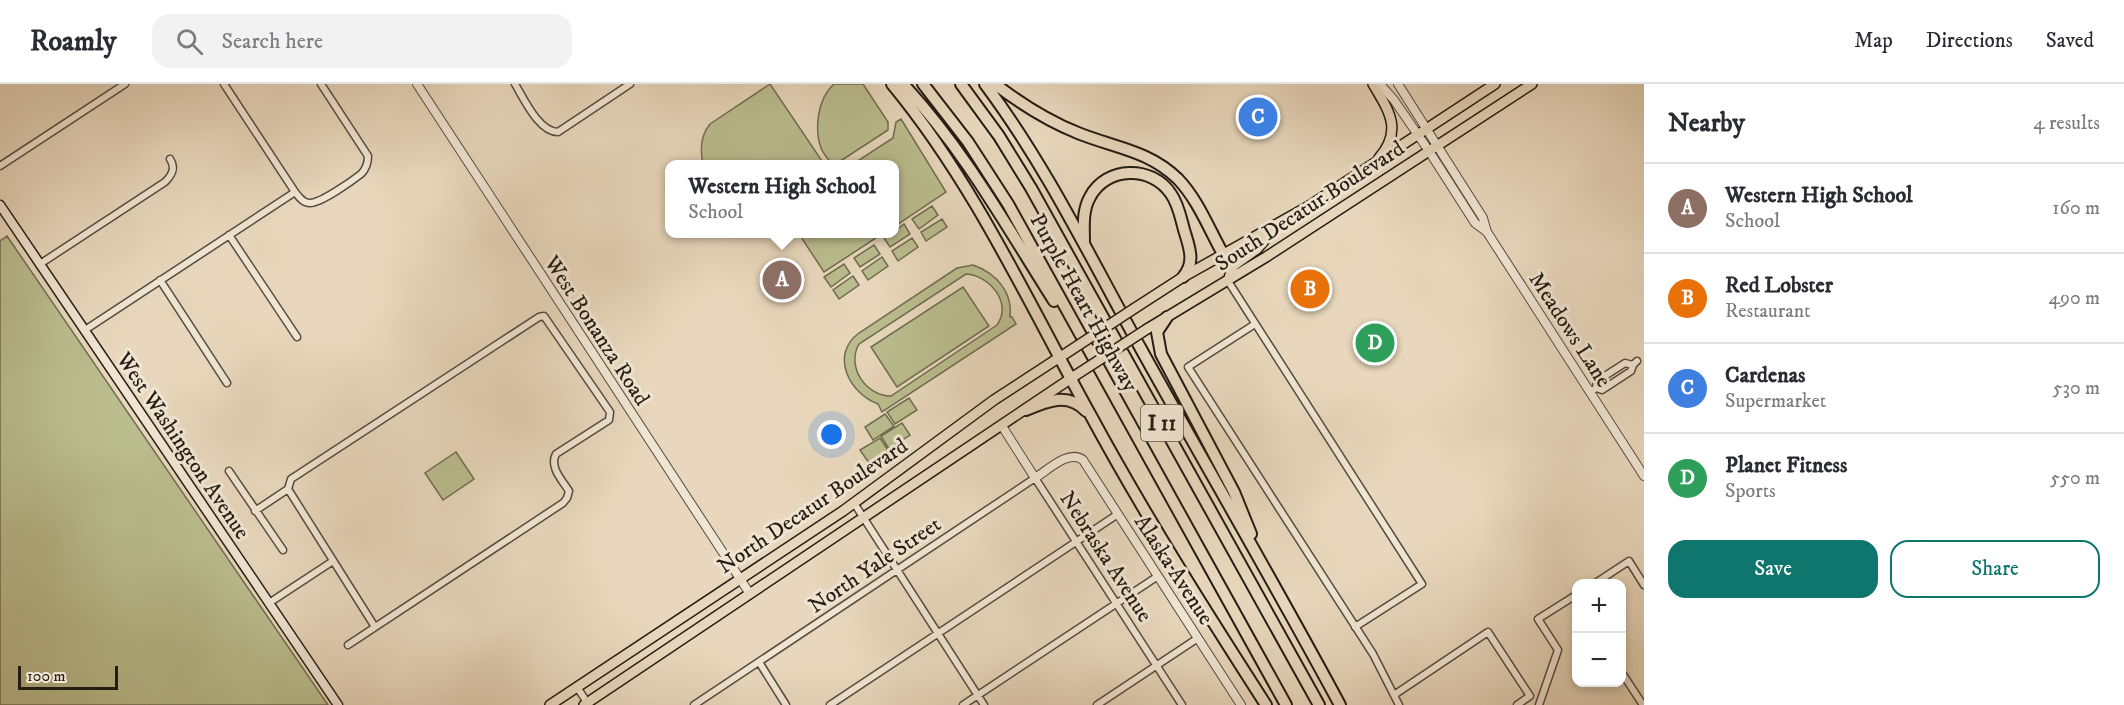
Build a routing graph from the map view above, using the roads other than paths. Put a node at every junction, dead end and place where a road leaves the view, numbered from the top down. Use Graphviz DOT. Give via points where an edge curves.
graph roads {
  1 [pos="125,84"];
  2 [pos="224,84"];
  3 [pos="321,84"];
  4 [pos="417,84"];
  5 [pos="515,84"];
  6 [pos="630,84"];
  7 [pos="892,84"];
  8 [pos="903,84"];
  9 [pos="923,84"];
  10 [pos="961,84"];
  11 [pos="985,84"];
  12 [pos="995,84"];
  13 [pos="1373,84"];
  14 [pos="1380,84"];
  15 [pos="1398,84"];
  16 [pos="1495,84"];
  17 [pos="1532,84"];
  18 [pos="1428,129"];
  19 [pos="1417,136"];
  20 [pos="1433,149"];
  21 [pos="170,159"];
  22 [pos="0,166"];
  23 [pos="1371,166"];
  24 [pos="295,192"];
  25 [pos="0,205"];
  26 [pos="1277,225"];
  27 [pos="229,235"];
  28 [pos="1084,244"];
  29 [pos="1223,254"];
  30 [pos="40,264"];
  31 [pos="1183,277"];
  32 [pos="160,280"];
  33 [pos="1228,281"];
  34 [pos="1167,317"];
  35 [pos="1255,324"];
  36 [pos="85,330"];
  37 [pos="1095,335"];
  38 [pos="297,337"];
  39 [pos="1062,356"];
  40 [pos="1106,356"];
  41 [pos="1635,363"];
  42 [pos="1073,376"];
  43 [pos="227,382"];
  44 [pos="1593,390"];
  45 [pos="1116,398"];
  46 [pos="1026,410"];
  47 [pos="1089,414"];
  48 [pos="1002,426"];
  49 [pos="1076,456"];
  50 [pos="228,471"];
  51 [pos="1644,476"];
  52 [pos="1035,478"];
  53 [pos="288,489"];
  54 [pos="854,503"];
  55 [pos="255,511"];
  56 [pos="1118,514"];
  57 [pos="864,519"];
  58 [pos="1076,542"];
  59 [pos="283,550"];
  60 [pos="333,561"];
  61 [pos="897,570"];
  62 [pos="1267,573"];
  63 [pos="1158,576"];
  64 [pos="740,579"];
  65 [pos="1602,579"];
  66 [pos="1644,585"];
  67 [pos="750,594"];
  68 [pos="1572,597"];
  69 [pos="269,603"];
  70 [pos="1116,603"];
  71 [pos="375,627"];
  72 [pos="1355,627"];
  73 [pos="938,633"];
  74 [pos="1198,638"];
  75 [pos="348,645"];
  76 [pos="759,662"];
  77 [pos="1156,666"];
  78 [pos="1626,679"];
  79 [pos="577,687"];
  80 [pos="1644,692"];
  81 [pos="978,695"];
  82 [pos="1394,695"];
  83 [pos="1637,697"];
  84 [pos="1236,703"];
  85 [pos="587,704"];
  86 [pos="338,705"];
  87 [pos="550,705"];
  88 [pos="694,705"];
  89 [pos="786,705"];
  90 [pos="830,705"];
  91 [pos="963,705"];
  92 [pos="984,705"];
  93 [pos="1097,705"];
  94 [pos="1182,705"];
  95 [pos="1266,705"];
  96 [pos="1286,705"];
  97 [pos="1319,705"];
  98 [pos="1340,705"];
  99 [pos="1400,705"];
  100 [pos="1517,705"];
  101 [pos="1539,705"];
  102 [pos="1643,705"];
  1 -- 22 [label="street"];
  2 -- 24 [label="street"];
  3 -- 24 [label="street" via="368,156 368,162 362,172 318,201 308,203"];
  4 -- 64 [label="street, West Bonanza Road"];
  5 -- 6 [label="street" via="541,125 552,132 558,132"];
  7 -- 39 [label="highway" via="963,183"];
  8 -- 45 [label="highway" via="967,165"];
  9 -- 45 [label="highway, Purple Heart Highway / I 11" via="999,189"];
  10 -- 97 [label="highway, Purple Heart Highway / I 11" via="1034,193"];
  11 -- 28 [label="highway" via="1037,160"];
  12 -- 29 [label="highway" via="1056,123 1160,164 1191,196"];
  13 -- 23 [label="main road" via="1393,128 1388,146"];
  14 -- 19 [label="street, Meadows Lane"];
  15 -- 18 [label="street, Meadows Lane"];
  16 -- 18 [label="main road, South Decatur Boulevard"];
  17 -- 20 [label="main road, South Decatur Boulevard"];
  18 -- 19 [label="main road, South Decatur Boulevard"];
  18 -- 20 [label="street, Meadows Lane"];
  19 -- 20 [label="street, Meadows Lane"];
  19 -- 23 [label="main road, South Decatur Boulevard"];
  20 -- 33 [label="main road, South Decatur Boulevard"];
  20 -- 44 [label="street, Meadows Lane" via="1475,223 1487,232"];
  21 -- 30 [label="street" via="174,169 165,182"];
  23 -- 26 [label="main road, South Decatur Boulevard"];
  24 -- 27 [label="street"];
  25 -- 30 [label="main road, West Washington Avenue"];
  26 -- 29 [label="main road, South Decatur Boulevard"];
  26 -- 33 [label="main road" via="1257,249 1234,265"];
  27 -- 32 [label="street"];
  27 -- 38 [label="street"];
  28 -- 31 [label="highway" via="1085,210 1096,188 1117,174 1146,175 1164,185 1176,203 1191,256"];
  28 -- 62 [label="highway"];
  29 -- 31 [label="main road, South Decatur Boulevard"];
  29 -- 33 [label="main road"];
  30 -- 36 [label="main road, West Washington Avenue"];
  31 -- 37 [label="main road, South Decatur Boulevard, bridge"];
  32 -- 36 [label="street"];
  32 -- 43 [label="street"];
  33 -- 34 [label="main road, South Decatur Boulevard"];
  33 -- 35 [label="street"];
  34 -- 40 [label="main road, South Decatur Boulevard, bridge"];
  34 -- 62 [label="highway" via="1157,332 1160,350 1233,492"];
  35 -- 72 [label="street" via="1188,367"];
  35 -- 72 [label="street" via="1422,584"];
  36 -- 69 [label="main road, West Washington Avenue"];
  37 -- 39 [label="main road, North Decatur Boulevard, bridge"];
  39 -- 42 [label="highway"];
  39 -- 54 [label="main road, North Decatur Boulevard" via="994,400"];
  40 -- 42 [label="main road, North Decatur Boulevard, bridge"];
  41 -- 44 [label="street" via="1625,363 1597,381"];
  42 -- 46 [label="main road, North Decatur Boulevard"];
  42 -- 47 [label="highway"];
  44 -- 51 [label="street, Meadows Lane"];
  45 -- 96 [label="highway, Purple Heart Highway / I 11"];
  46 -- 47 [label="highway" via="1066,399"];
  46 -- 48 [label="main road, North Decatur Boulevard"];
  47 -- 95 [label="highway" via="1179,568"];
  48 -- 52 [label="street, Nebraska Avenue"];
  48 -- 57 [label="main road, North Decatur Boulevard"];
  49 -- 52 [label="street, North Yale Street"];
  49 -- 56 [label="street, Alaska Avenue"];
  50 -- 55 [label="street"];
  52 -- 58 [label="street, Nebraska Avenue"];
  52 -- 61 [label="street, North Yale Street"];
  53 -- 55 [label="street"];
  53 -- 60 [label="street"];
  53 -- 71 [label="street" via="291,479 541,317 547,318 610,412 609,420 556,454 553,466 569,491 563,503"];
  54 -- 57 [label="street"];
  54 -- 64 [label="main road, North Decatur Boulevard"];
  55 -- 59 [label="street"];
  56 -- 58 [label="street"];
  56 -- 63 [label="street, Alaska Avenue"];
  57 -- 61 [label="street"];
  57 -- 67 [label="main road, North Decatur Boulevard"];
  58 -- 70 [label="street, Nebraska Avenue"];
  58 -- 73 [label="street"];
  60 -- 69 [label="street"];
  60 -- 71 [label="street"];
  61 -- 73 [label="street"];
  61 -- 76 [label="street, North Yale Street"];
  62 -- 98 [label="highway"];
  63 -- 70 [label="street"];
  63 -- 74 [label="street, Alaska Avenue"];
  64 -- 67 [label="street, West Bonanza Road"];
  64 -- 79 [label="main road, North Decatur Boulevard"];
  65 -- 66 [label="street" via="1629,561"];
  67 -- 85 [label="main road, North Decatur Boulevard"];
  68 -- 101 [label="street" via="1538,619 1558,650"];
  69 -- 86 [label="main road, West Washington Avenue"];
  70 -- 77 [label="street, Nebraska Avenue"];
  70 -- 81 [label="street"];
  71 -- 75 [label="street"];
  72 -- 82 [label="street"];
  73 -- 81 [label="street"];
  73 -- 90 [label="street"];
  74 -- 77 [label="street"];
  74 -- 84 [label="street, Alaska Avenue"];
  76 -- 88 [label="street, North Yale Street"];
  76 -- 89 [label="street"];
  77 -- 93 [label="street"];
  77 -- 94 [label="street, Nebraska Avenue"];
  78 -- 83 [label="street"];
  79 -- 85 [label="street"];
  79 -- 87 [label="main road, North Decatur Boulevard"];
  80 -- 83 [label="street"];
  81 -- 91 [label="street"];
  81 -- 92 [label="street"];
  82 -- 99 [label="street"];
  82 -- 100 [label="street" via="1488,632 1530,696"];
  83 -- 102 [label="street"];
}
